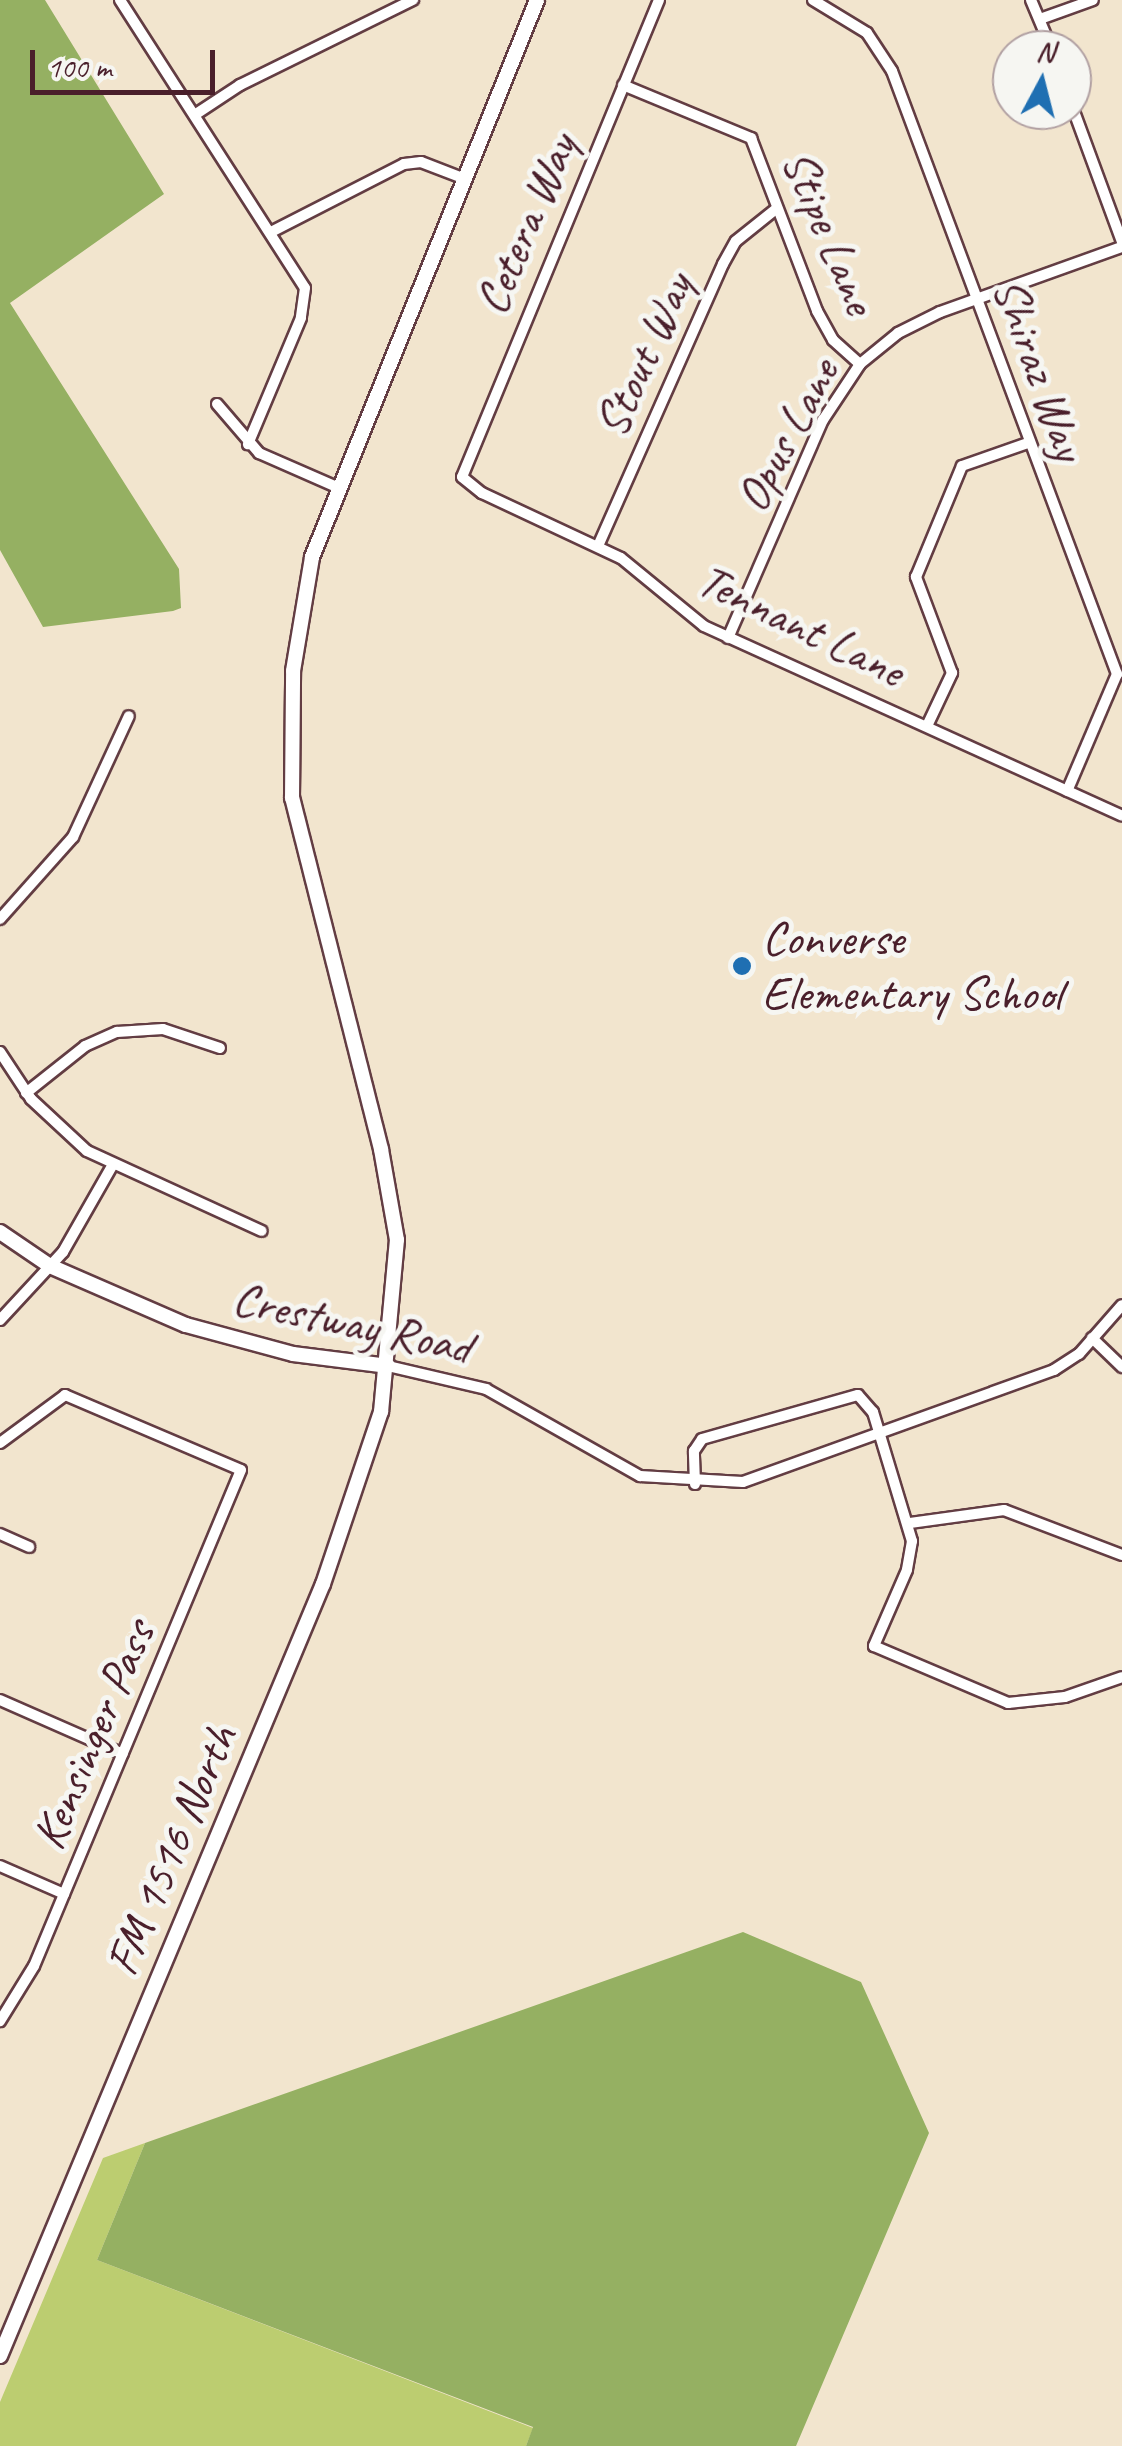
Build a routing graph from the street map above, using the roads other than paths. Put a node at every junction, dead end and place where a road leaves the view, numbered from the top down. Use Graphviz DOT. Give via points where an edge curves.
graph roads {
  1 [pos="120,0"];
  2 [pos="413,0"];
  3 [pos="537,0"];
  4 [pos="659,0"];
  5 [pos="813,0"];
  6 [pos="1031,0"];
  7 [pos="1094,0"];
  8 [pos="1040,19"];
  9 [pos="1044,30"];
  10 [pos="622,85"];
  11 [pos="196,114"];
  12 [pos="1081,130"];
  13 [pos="465,179"];
  14 [pos="776,209"];
  15 [pos="271,232"];
  16 [pos="1122,244"];
  17 [pos="976,298"];
  18 [pos="860,364"];
  19 [pos="217,404"];
  20 [pos="248,444"];
  21 [pos="1028,444"];
  22 [pos="462,476"];
  23 [pos="339,488"];
  24 [pos="598,546"];
  25 [pos="728,638"];
  26 [pos="130,716"];
  27 [pos="927,726"];
  28 [pos="1067,791"];
  29 [pos="1122,816"];
  30 [pos="0,919"];
  31 [pos="220,1048"];
  32 [pos="0,1052"];
  33 [pos="26,1092"];
  34 [pos="112,1166"];
  35 [pos="262,1231"];
  36 [pos="0,1232"];
  37 [pos="50,1266"];
  38 [pos="1122,1305"];
  39 [pos="0,1320"];
  40 [pos="1092,1338"];
  41 [pos="388,1366"];
  42 [pos="1122,1367"];
  43 [pos="877,1432"];
  44 [pos="0,1443"];
  45 [pos="694,1484"];
  46 [pos="910,1523"];
  47 [pos="0,1534"];
  48 [pos="29,1547"];
  49 [pos="1122,1555"];
  50 [pos="1122,1677"];
  51 [pos="0,1700"];
  52 [pos="123,1754"];
  53 [pos="0,1866"];
  54 [pos="64,1894"];
  55 [pos="0,2021"];
  56 [pos="0,2356"];
  1 -- 11 [label="street"];
  2 -- 11 [label="street" via="240,85"];
  3 -- 13 [label="main road, FM 1516 North"];
  4 -- 10 [label="street, Cetera Way"];
  5 -- 17 [label="street, Shiraz Way" via="851,18 878,45"];
  6 -- 8 [label="street"];
  7 -- 8 [label="street"];
  8 -- 9 [label="street"];
  10 -- 14 [label="street, Stipe Lane" via="751,138"];
  10 -- 22 [label="street, Cetera Way"];
  11 -- 15 [label="street"];
  12 -- 16 [label="street"];
  13 -- 15 [label="street" via="420,162 404,164"];
  13 -- 23 [label="main road, FM 1516 North"];
  14 -- 18 [label="street, Stipe Lane" via="826,328"];
  14 -- 24 [label="street, Stout Way" via="736,241 722,264"];
  15 -- 20 [label="street" via="296,266 304,306"];
  16 -- 17 [label="street, Opus Lane"];
  17 -- 18 [label="street, Opus Lane" via="898,332"];
  17 -- 21 [label="street, Shiraz Way"];
  18 -- 25 [label="street, Opus Lane" via="822,420"];
  19 -- 20 [label="street"];
  20 -- 23 [label="street"];
  21 -- 27 [label="street" via="962,466 916,577 952,673"];
  21 -- 28 [label="street, Shiraz Way" via="1117,674"];
  22 -- 24 [label="street, Tennant Lane" via="482,493"];
  23 -- 41 [label="main road, FM 1516 North" via="303,592 288,756 292,798 391,1196 397,1270"];
  24 -- 25 [label="street, Tennant Lane"];
  25 -- 27 [label="street, Tennant Lane"];
  26 -- 30 [label="street" via="73,837"];
  27 -- 28 [label="street, Tennant Lane"];
  28 -- 29 [label="street, Tennant Lane"];
  31 -- 33 [label="street" via="163,1029 116,1032 84,1046"];
  32 -- 33 [label="street"];
  33 -- 34 [label="street" via="76,1142"];
  34 -- 35 [label="street"];
  34 -- 37 [label="street"];
  36 -- 37 [label="main road, Crestway Road"];
  37 -- 39 [label="street"];
  37 -- 41 [label="main road, Crestway Road" via="217,1335"];
  38 -- 40 [label="street, Crestway Road"];
  40 -- 42 [label="street"];
  40 -- 43 [label="street, Crestway Road" via="1054,1370"];
  41 -- 45 [label="street, Crestway Road" via="467,1382 620,1468"];
  41 -- 56 [label="main road, FM 1516 North" via="372,1443 323,1584"];
  43 -- 45 [label="street, Crestway Road" via="779,1473"];
  43 -- 45 [label="street" via="867,1401 850,1394 702,1438 694,1451"];
  43 -- 46 [label="street"];
  44 -- 52 [label="street, Kensinger Pass" via="65,1394 241,1470"];
  46 -- 49 [label="street" via="1004,1510"];
  46 -- 50 [label="street" via="907,1570 874,1646 1008,1703 1065,1697"];
  47 -- 48 [label="street"];
  51 -- 52 [label="street"];
  52 -- 54 [label="street, Kensinger Pass"];
  53 -- 54 [label="street"];
  54 -- 55 [label="street, Kensinger Pass" via="25,1984"];
}
